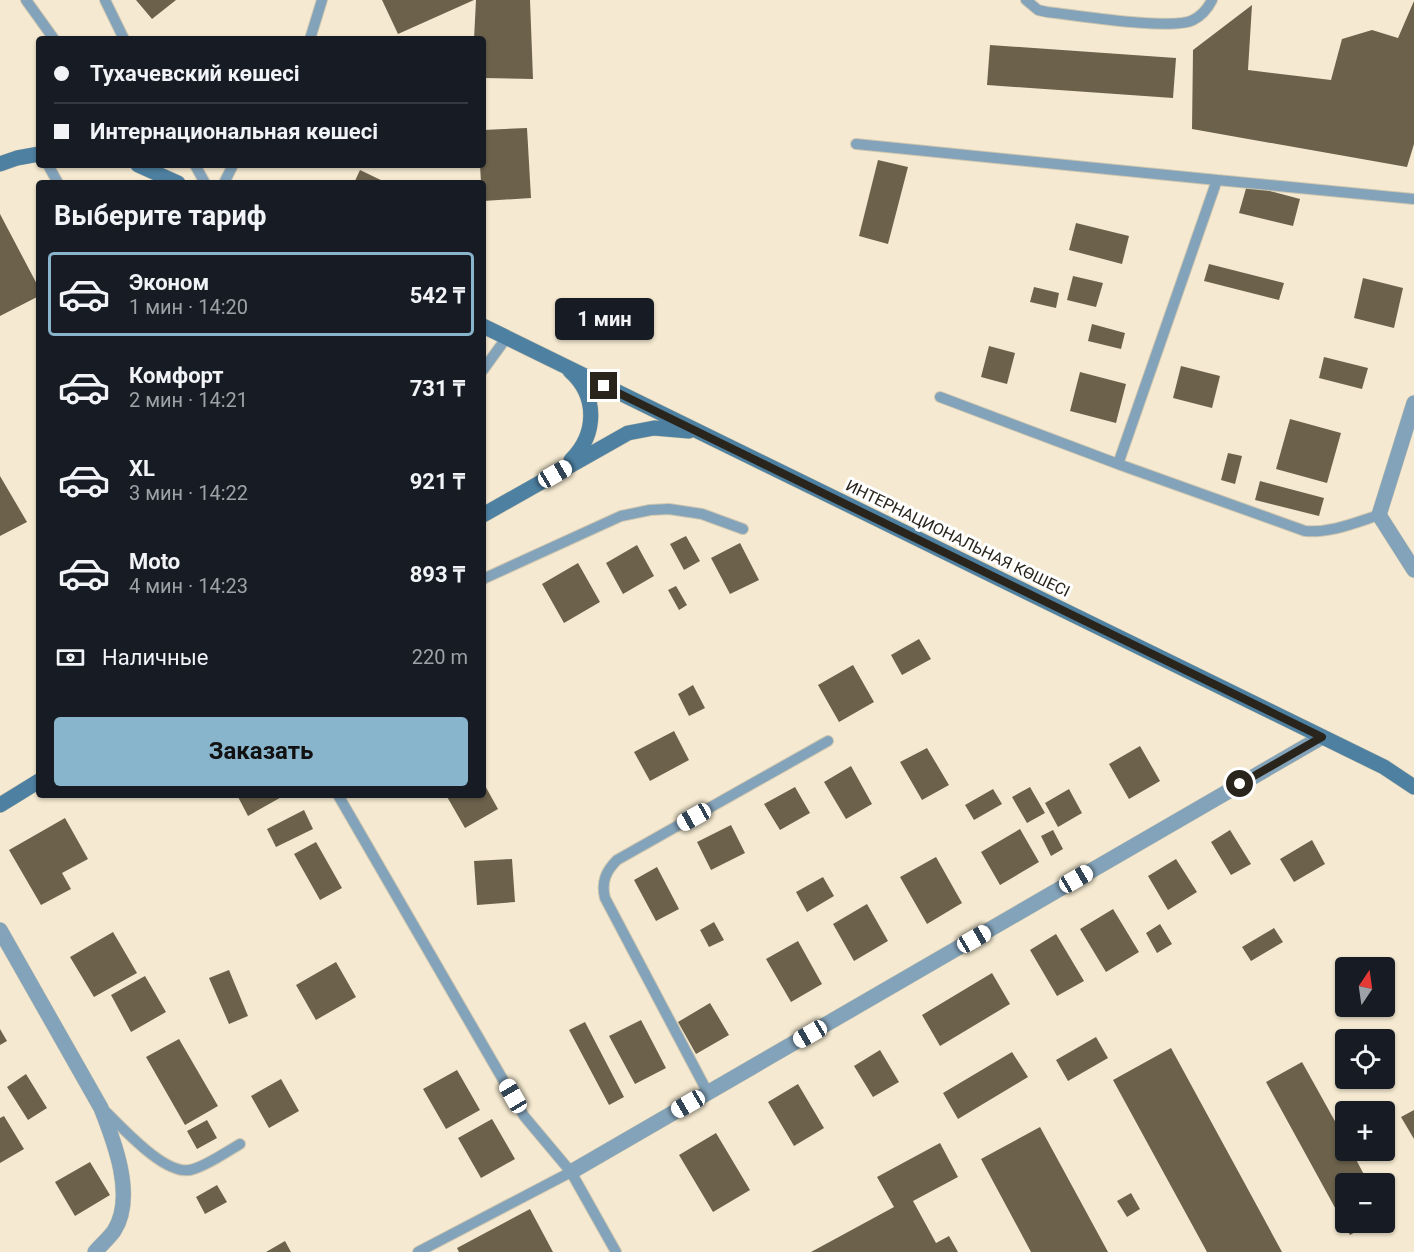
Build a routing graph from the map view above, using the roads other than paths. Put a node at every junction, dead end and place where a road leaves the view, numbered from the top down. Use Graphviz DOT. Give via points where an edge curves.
graph roads {
  1 [pos="26,0"];
  2 [pos="105,0"];
  3 [pos="322,0"];
  4 [pos="1026,0"];
  5 [pos="1212,0"];
  6 [pos="52,36"];
  7 [pos="123,36"];
  8 [pos="311,36"];
  9 [pos="856,144"];
  10 [pos="36,155"];
  11 [pos="0,164"];
  12 [pos="148,168"];
  13 [pos="172,180"];
  14 [pos="1217,180"];
  15 [pos="1414,199"];
  16 [pos="486,328"];
  17 [pos="507,338"];
  18 [pos="486,366"];
  19 [pos="566,367"];
  20 [pos="940,397"];
  21 [pos="1414,403"];
  22 [pos="718,440"];
  23 [pos="1118,464"];
  24 [pos="555,474"];
  25 [pos="486,512"];
  26 [pos="1378,515"];
  27 [pos="743,529"];
  28 [pos="1414,570"];
  29 [pos="486,578"];
  30 [pos="1322,737"];
  31 [pos="828,741"];
  32 [pos="36,783"];
  33 [pos="1414,788"];
  34 [pos="340,798"];
  35 [pos="0,805"];
  36 [pos="0,930"];
  37 [pos="708,1093"];
  38 [pos="101,1108"];
  39 [pos="240,1144"];
  40 [pos="571,1172"];
  41 [pos="95,1252"];
  42 [pos="418,1252"];
  43 [pos="614,1252"];
  1 -- 6 [label="lane"];
  2 -- 7 [label="lane"];
  3 -- 8 [label="lane"];
  4 -- 5 [label="lane" via="1047,12 1168,25 1193,21"];
  9 -- 14 [label="lane"];
  10 -- 11 [label="street"];
  12 -- 13 [label="street"];
  14 -- 15 [label="lane"];
  14 -- 23 [label="lane"];
  16 -- 17 [label="street, ИНТЕРНАЦИОНАЛЬНАЯ КӨШЕСІ"];
  17 -- 18 [label="lane"];
  17 -- 19 [label="street, ИНТЕРНАЦИОНАЛЬНАЯ КӨШЕСІ"];
  19 -- 22 [label="street, ИНТЕРНАЦИОНАЛЬНАЯ КӨШЕСІ"];
  19 -- 24 [label="street" via="590,399 591,424 583,446"];
  20 -- 23 [label="lane"];
  21 -- 26 [label="street"];
  22 -- 24 [label="street" via="676,429 643,429 628,433"];
  22 -- 30 [label="street, ИНТЕРНАЦИОНАЛЬНАЯ КӨШЕСІ"];
  23 -- 26 [label="lane" via="1305,531 1334,530"];
  24 -- 25 [label="street"];
  26 -- 28 [label="street"];
  27 -- 29 [label="lane" via="702,514 650,510 621,516"];
  30 -- 33 [label="street, ИНТЕРНАЦИОНАЛЬНАЯ КӨШЕСІ" via="1384,767"];
  30 -- 37 [label="street"];
  31 -- 37 [label="lane" via="617,860 605,877 605,898"];
  32 -- 35 [label="street"];
  34 -- 40 [label="lane" via="524,1116"];
  36 -- 38 [label="street"];
  37 -- 40 [label="street"];
  38 -- 39 [label="lane" via="155,1157 180,1171 192,1169"];
  38 -- 41 [label="street" via="122,1172 123,1204 115,1229"];
  40 -- 42 [label="lane"];
  40 -- 43 [label="lane"];
}
